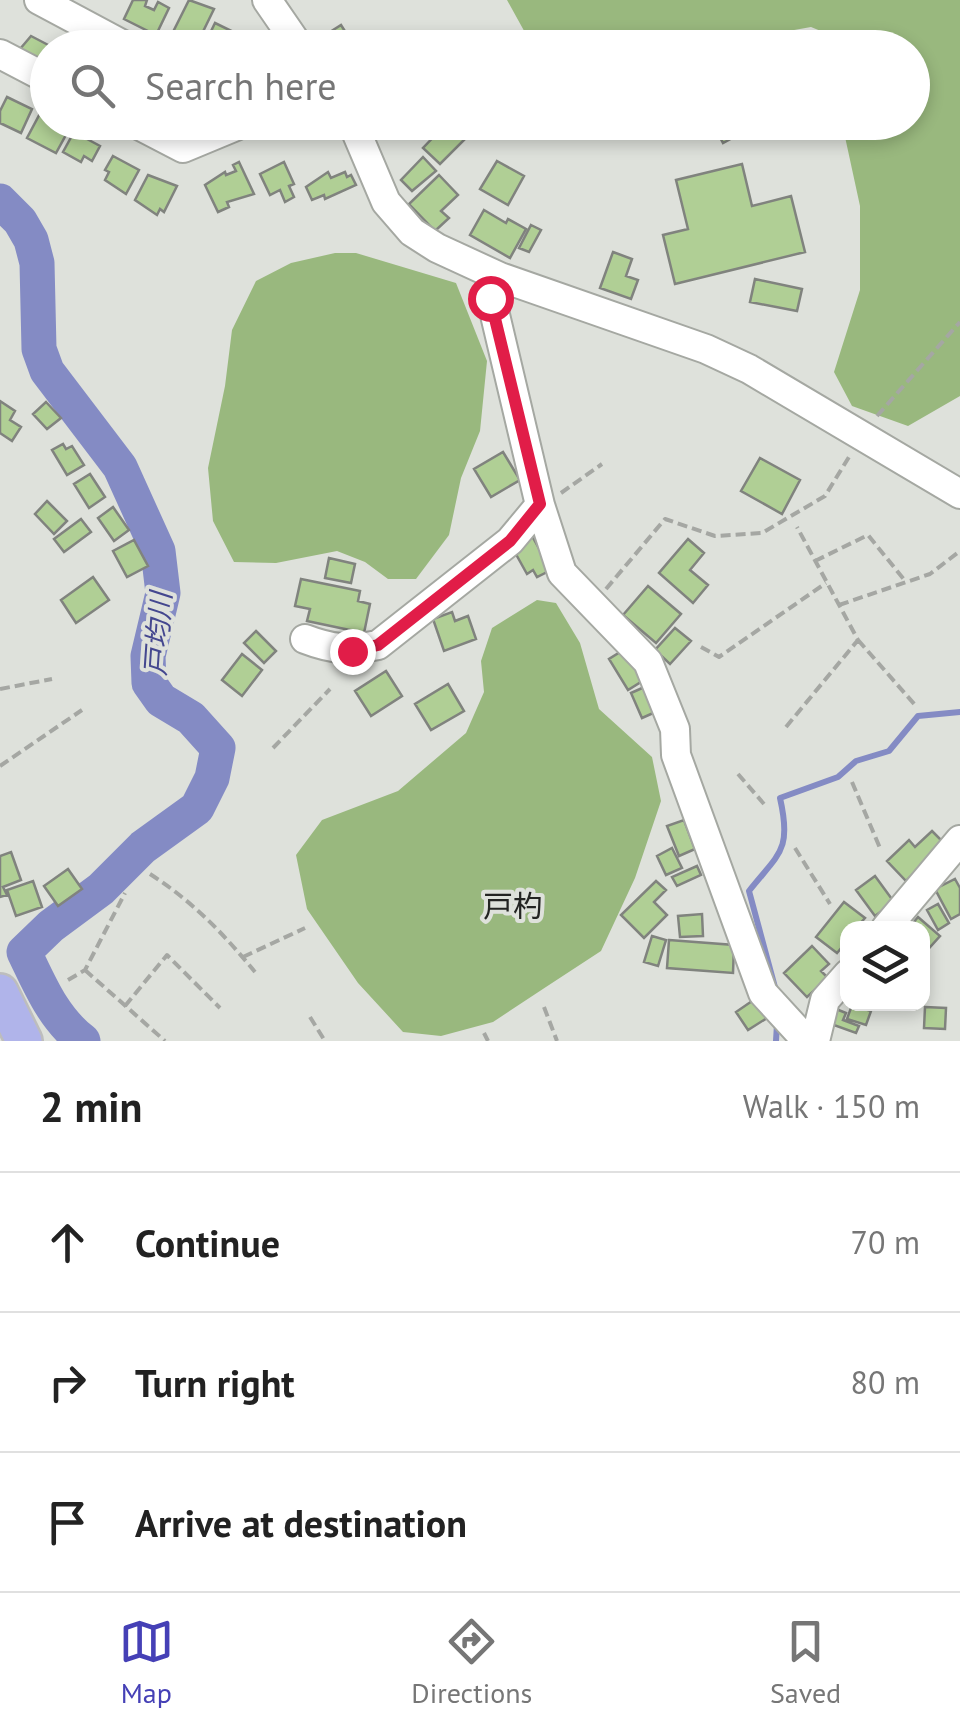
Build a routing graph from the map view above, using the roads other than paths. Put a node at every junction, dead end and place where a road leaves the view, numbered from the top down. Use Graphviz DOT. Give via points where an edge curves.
graph roads {
  1 [pos="39,0"];
  2 [pos="267,0"];
  3 [pos="95,30"];
  4 [pos="288,30"];
  5 [pos="0,54"];
  6 [pos="30,69"];
  7 [pos="167,140"];
  8 [pos="202,140"];
  9 [pos="360,140"];
  10 [pos="500,276"];
  11 [pos="960,494"];
  12 [pos="545,503"];
  13 [pos="305,639"];
  14 [pos="960,840"];
  15 [pos="892,921"];
  16 [pos="840,983"];
  17 [pos="0,992"];
  18 [pos="24,1041"];
  19 [pos="807,1041"];
  20 [pos="815,1041"];
  1 -- 3 [label="street"];
  2 -- 4 [label="street"];
  5 -- 6 [label="street"];
  7 -- 8 [label="street" via="183,148"];
  9 -- 10 [label="street" via="386,202 412,232"];
  10 -- 11 [label="street" via="749,369"];
  10 -- 12 [label="street" via="490,298"];
  12 -- 13 [label="street" via="510,541 378,645 352,651"];
  12 -- 19 [label="street" via="562,573 648,662 763,993"];
  14 -- 15 [label="street"];
  16 -- 20 [label="street" via="825,1000"];
  17 -- 18 [label="main road"];
}
